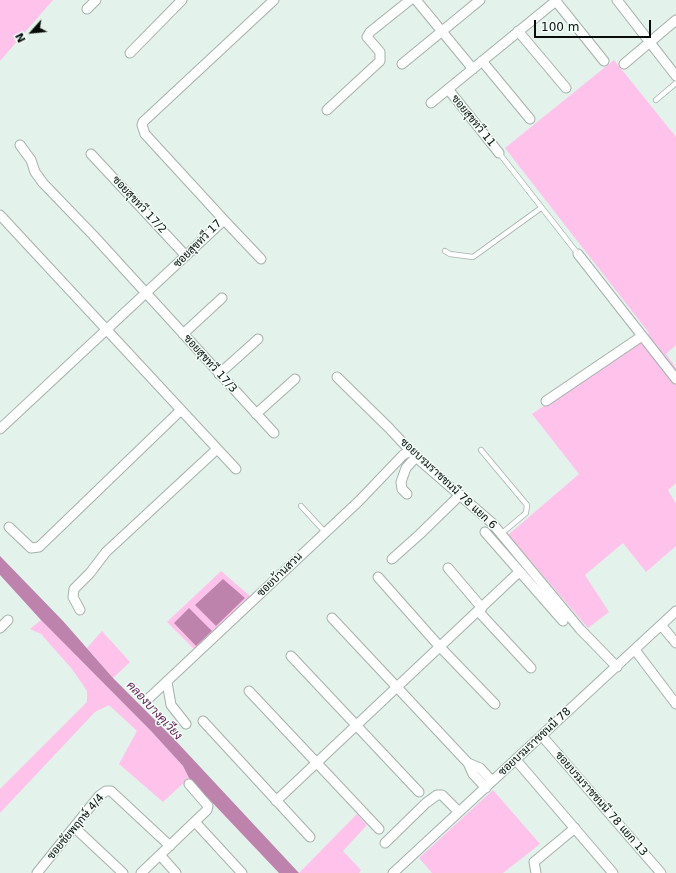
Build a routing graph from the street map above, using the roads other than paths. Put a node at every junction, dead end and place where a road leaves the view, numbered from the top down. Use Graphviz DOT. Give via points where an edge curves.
graph roads {
  1 [pos="96,0"];
  2 [pos="182,0"];
  3 [pos="274,0"];
  4 [pos="410,0"];
  5 [pos="416,0"];
  6 [pos="480,0"];
  7 [pos="556,0"];
  8 [pos="630,0"];
  9 [pos="620,3"];
  10 [pos="87,9"];
  11 [pos="676,20"];
  12 [pos="442,31"];
  13 [pos="518,31"];
  14 [pos="649,42"];
  15 [pos="130,53"];
  16 [pos="482,61"];
  17 [pos="604,61"];
  18 [pos="402,64"];
  19 [pos="624,64"];
  20 [pos="473,69"];
  21 [pos="676,76"];
  22 [pos="676,83"];
  23 [pos="566,88"];
  24 [pos="448,89"];
  25 [pos="656,100"];
  26 [pos="430,103"];
  27 [pos="327,110"];
  28 [pos="530,119"];
  29 [pos="20,145"];
  30 [pos="499,153"];
  31 [pos="91,154"];
  32 [pos="541,208"];
  33 [pos="0,215"];
  34 [pos="224,220"];
  35 [pos="445,251"];
  36 [pos="578,254"];
  37 [pos="186,256"];
  38 [pos="261,259"];
  39 [pos="146,294"];
  40 [pos="222,298"];
  41 [pos="107,330"];
  42 [pos="183,334"];
  43 [pos="642,336"];
  44 [pos="258,338"];
  45 [pos="219,374"];
  46 [pos="337,377"];
  47 [pos="295,379"];
  48 [pos="676,379"];
  49 [pos="546,401"];
  50 [pos="180,410"];
  51 [pos="256,414"];
  52 [pos="0,429"];
  53 [pos="274,433"];
  54 [pos="216,450"];
  55 [pos="481,450"];
  56 [pos="413,454"];
  57 [pos="236,469"];
  58 [pos="407,494"];
  59 [pos="460,495"];
  60 [pos="301,506"];
  61 [pos="9,527"];
  62 [pos="326,532"];
  63 [pos="485,532"];
  64 [pos="501,534"];
  65 [pos="392,559"];
  66 [pos="448,568"];
  67 [pos="520,572"];
  68 [pos="378,577"];
  69 [pos="480,609"];
  70 [pos="80,610"];
  71 [pos="676,611"];
  72 [pos="332,618"];
  73 [pos="8,620"];
  74 [pos="563,621"];
  75 [pos="661,625"];
  76 [pos="0,628"];
  77 [pos="676,643"];
  78 [pos="440,647"];
  79 [pos="635,650"];
  80 [pos="291,656"];
  81 [pos="617,667"];
  82 [pos="531,668"];
  83 [pos="167,682"];
  84 [pos="397,688"];
  85 [pos="249,691"];
  86 [pos="148,699"];
  87 [pos="495,704"];
  88 [pos="676,704"];
  89 [pos="203,721"];
  90 [pos="186,724"];
  91 [pos="356,725"];
  92 [pos="542,736"];
  93 [pos="516,760"];
  94 [pos="316,763"];
  95 [pos="189,784"];
  96 [pos="489,784"];
  97 [pos="419,792"];
  98 [pos="276,801"];
  99 [pos="459,812"];
  100 [pos="195,822"];
  101 [pos="75,828"];
  102 [pos="575,828"];
  103 [pos="379,829"];
  104 [pos="310,837"];
  105 [pos="385,843"];
  106 [pos="170,846"];
  107 [pos="160,855"];
  108 [pos="43,871"];
  109 [pos="123,873"];
  110 [pos="141,873"];
  111 [pos="176,873"];
  112 [pos="242,873"];
  113 [pos="393,873"];
  114 [pos="536,873"];
  115 [pos="613,873"];
  116 [pos="660,873"];
  1 -- 10 [label="street"];
  2 -- 15 [label="street"];
  3 -- 34 [label="street, ซอยสุขทวี 17" via="142,125 145,134"];
  4 -- 27 [label="street" via="368,34 369,41 380,52 380,61"];
  5 -- 12 [label="street"];
  6 -- 12 [label="street"];
  7 -- 13 [label="street, ซอยสุขทวี 11"];
  7 -- 17 [label="street"];
  8 -- 9 [label="street"];
  9 -- 14 [label="street"];
  11 -- 14 [label="street"];
  12 -- 18 [label="street"];
  12 -- 20 [label="street"];
  13 -- 16 [label="street, ซอยสุขทวี 11"];
  13 -- 23 [label="street"];
  14 -- 19 [label="street"];
  14 -- 21 [label="street"];
  16 -- 20 [label="street, ซอยสุขทวี 11"];
  16 -- 28 [label="street"];
  20 -- 24 [label="street, ซอยสุขทวี 11"];
  22 -- 25 [label="lane"];
  24 -- 26 [label="street, ซอยสุขทวี 11"];
  24 -- 30 [label="street, ซอยสุขทวี 11"];
  29 -- 39 [label="street, ซอยสุขทวี 17/3" via="43,183"];
  30 -- 32 [label="lane"];
  31 -- 37 [label="street, ซอยสุขทวี 17/2"];
  32 -- 35 [label="lane" via="473,257"];
  32 -- 36 [label="lane"];
  33 -- 41 [label="street"];
  34 -- 37 [label="street, ซอยสุขทวี 17"];
  34 -- 38 [label="street"];
  36 -- 43 [label="street"];
  37 -- 39 [label="street, ซอยสุขทวี 17"];
  39 -- 41 [label="street, ซอยสุขทวี 17"];
  39 -- 42 [label="street, ซอยสุขทวี 17/3"];
  40 -- 42 [label="street"];
  41 -- 50 [label="street"];
  41 -- 52 [label="street, ซอยสุขทวี 17"];
  42 -- 45 [label="street, ซอยสุขทวี 17/3"];
  43 -- 48 [label="street"];
  43 -- 49 [label="street"];
  44 -- 45 [label="street"];
  45 -- 51 [label="street, ซอยสุขทวี 17/3"];
  46 -- 56 [label="street, ซอยบรมราชชนนี 78 แยก 6"];
  47 -- 51 [label="street"];
  50 -- 54 [label="street"];
  50 -- 61 [label="street" via="39,547 31,548"];
  51 -- 53 [label="street, ซอยสุขทวี 17/3"];
  54 -- 57 [label="street"];
  54 -- 70 [label="street" via="106,552 74,589 73,598"];
  55 -- 64 [label="lane" via="527,505 526,513"];
  56 -- 58 [label="street" via="401,482 402,489"];
  56 -- 59 [label="street, ซอยบรมราชชนนี 78 แยก 6"];
  56 -- 62 [label="street, ซอยบ้านสวน" via="403,455"];
  59 -- 64 [label="street, ซอยบรมราชชนนี 78 แยก 6" via="483,514"];
  59 -- 65 [label="street"];
  60 -- 62 [label="lane"];
  62 -- 83 [label="street, ซอยบ้านสวน"];
  63 -- 67 [label="street"];
  64 -- 81 [label="street, ซอยบรมราชชนนี 78 แยก 6" via="580,629"];
  66 -- 69 [label="street"];
  67 -- 69 [label="street"];
  67 -- 74 [label="street"];
  68 -- 78 [label="street"];
  69 -- 78 [label="street"];
  69 -- 82 [label="street"];
  71 -- 75 [label="street, ซอยบรมราชชนนี 78"];
  72 -- 84 [label="street"];
  73 -- 76 [label="street"];
  75 -- 77 [label="street"];
  75 -- 79 [label="street, ซอยบรมราชชนนี 78"];
  78 -- 84 [label="street"];
  78 -- 87 [label="street"];
  79 -- 81 [label="street, ซอยบรมราชชนนี 78"];
  79 -- 88 [label="street"];
  80 -- 91 [label="street"];
  81 -- 92 [label="street, ซอยบรมราชชนนี 78"];
  83 -- 86 [label="street, ซอยบ้านสวน"];
  83 -- 90 [label="street" via="171,705"];
  84 -- 91 [label="street"];
  84 -- 96 [label="street" via="468,763 480,768"];
  85 -- 94 [label="street"];
  89 -- 98 [label="street"];
  91 -- 94 [label="street"];
  91 -- 97 [label="street"];
  92 -- 93 [label="street, ซอยบรมราชชนนี 78"];
  92 -- 116 [label="street, ซอยบรมราชชนนี 78 แยก 13"];
  93 -- 96 [label="street, ซอยบรมราชชนนี 78"];
  93 -- 102 [label="street"];
  94 -- 98 [label="street"];
  94 -- 103 [label="street"];
  95 -- 100 [label="street" via="208,806"];
  96 -- 99 [label="street, ซอยบรมราชชนนี 78"];
  98 -- 104 [label="street"];
  99 -- 105 [label="street" via="442,795 437,795"];
  99 -- 113 [label="street, ซอยบรมราชชนนี 78"];
  100 -- 106 [label="street"];
  100 -- 112 [label="street"];
  101 -- 106 [label="street, ซอยชัยพฤกษ์ 4/4" via="102,793 111,791"];
  101 -- 108 [label="street, ซอยชัยพฤกษ์ 4/4"];
  101 -- 109 [label="street"];
  102 -- 114 [label="street" via="534,862"];
  102 -- 115 [label="street"];
  106 -- 107 [label="street"];
  107 -- 110 [label="street"];
  107 -- 111 [label="street"];
}
